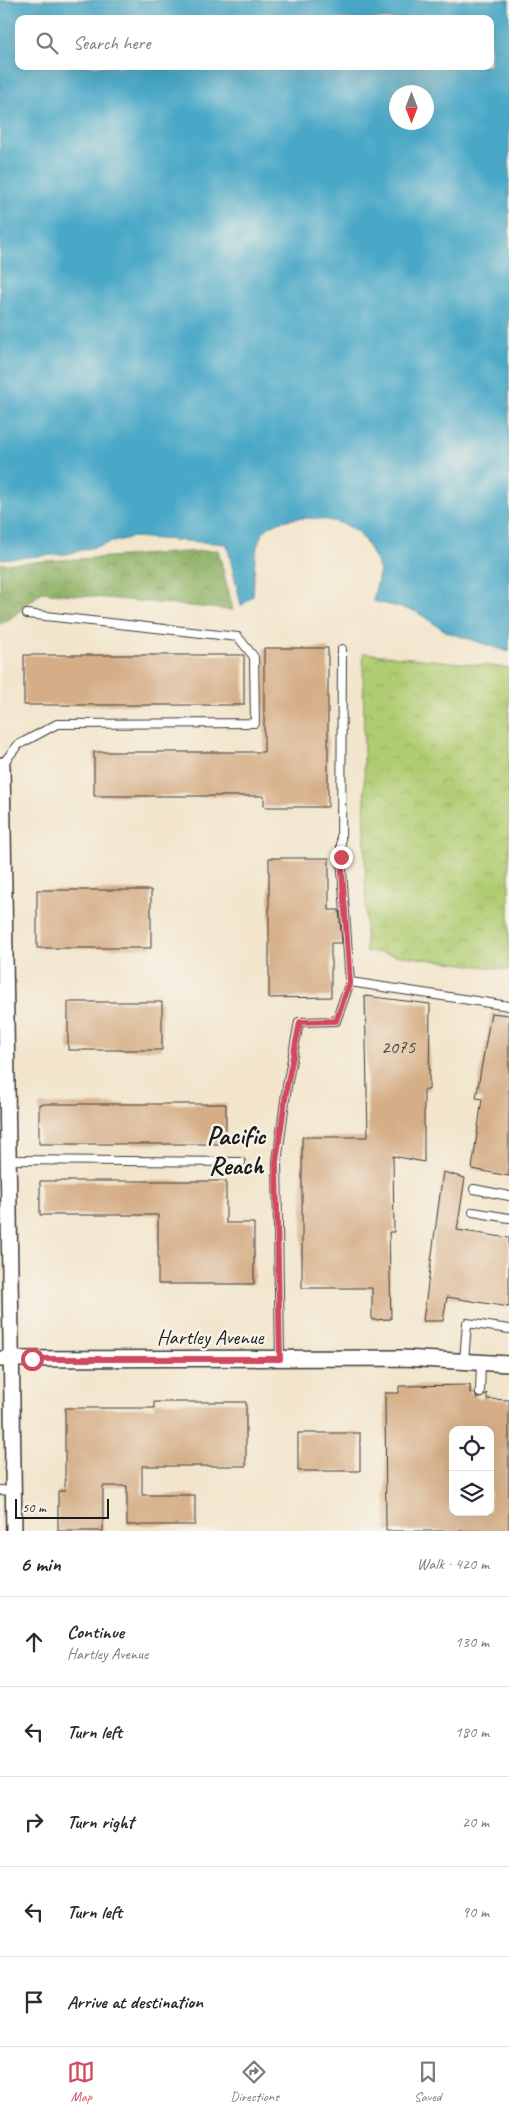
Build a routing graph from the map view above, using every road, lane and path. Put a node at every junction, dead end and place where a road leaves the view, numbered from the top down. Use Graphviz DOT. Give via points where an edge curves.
graph roads {
  1 [pos="27,614"];
  2 [pos="342,649"];
  3 [pos="1,765"];
  4 [pos="2,878"];
  5 [pos="350,982"];
  6 [pos="509,1006"];
  7 [pos="3,1045"];
  8 [pos="8,1160"];
  9 [pos="242,1162"];
  10 [pos="474,1189"];
  11 [pos="509,1196"];
  12 [pos="472,1212"];
  13 [pos="509,1218"];
  14 [pos="509,1329"];
  15 [pos="6,1359"];
  16 [pos="280,1359"];
  17 [pos="464,1361"];
  18 [pos="481,1362"];
  19 [pos="509,1364"];
  20 [pos="480,1393"];
  21 [pos="6,1490"];
  22 [pos="14,1531"];
  1 -- 3 [label="lane" via="238,637 254,657 255,723 58,724 18,745"];
  2 -- 5 [label="lane" via="341,857"];
  3 -- 4 [label="street"];
  4 -- 7 [label="street"];
  5 -- 6 [label="lane"];
  5 -- 16 [label="lane" via="336,1021 300,1022 287,1086 276,1162"];
  7 -- 8 [label="street"];
  8 -- 9 [label="lane"];
  8 -- 15 [label="street"];
  10 -- 11 [label="lane"];
  12 -- 13 [label="lane"];
  14 -- 17 [label="lane" via="467,1323"];
  15 -- 16 [label="street, Hartley Avenue"];
  15 -- 21 [label="street"];
  16 -- 17 [label="street, Hartley Avenue"];
  17 -- 18 [label="street, Hartley Avenue"];
  18 -- 19 [label="street, Hartley Avenue"];
  18 -- 20 [label="lane"];
  21 -- 22 [label="street"];
}
